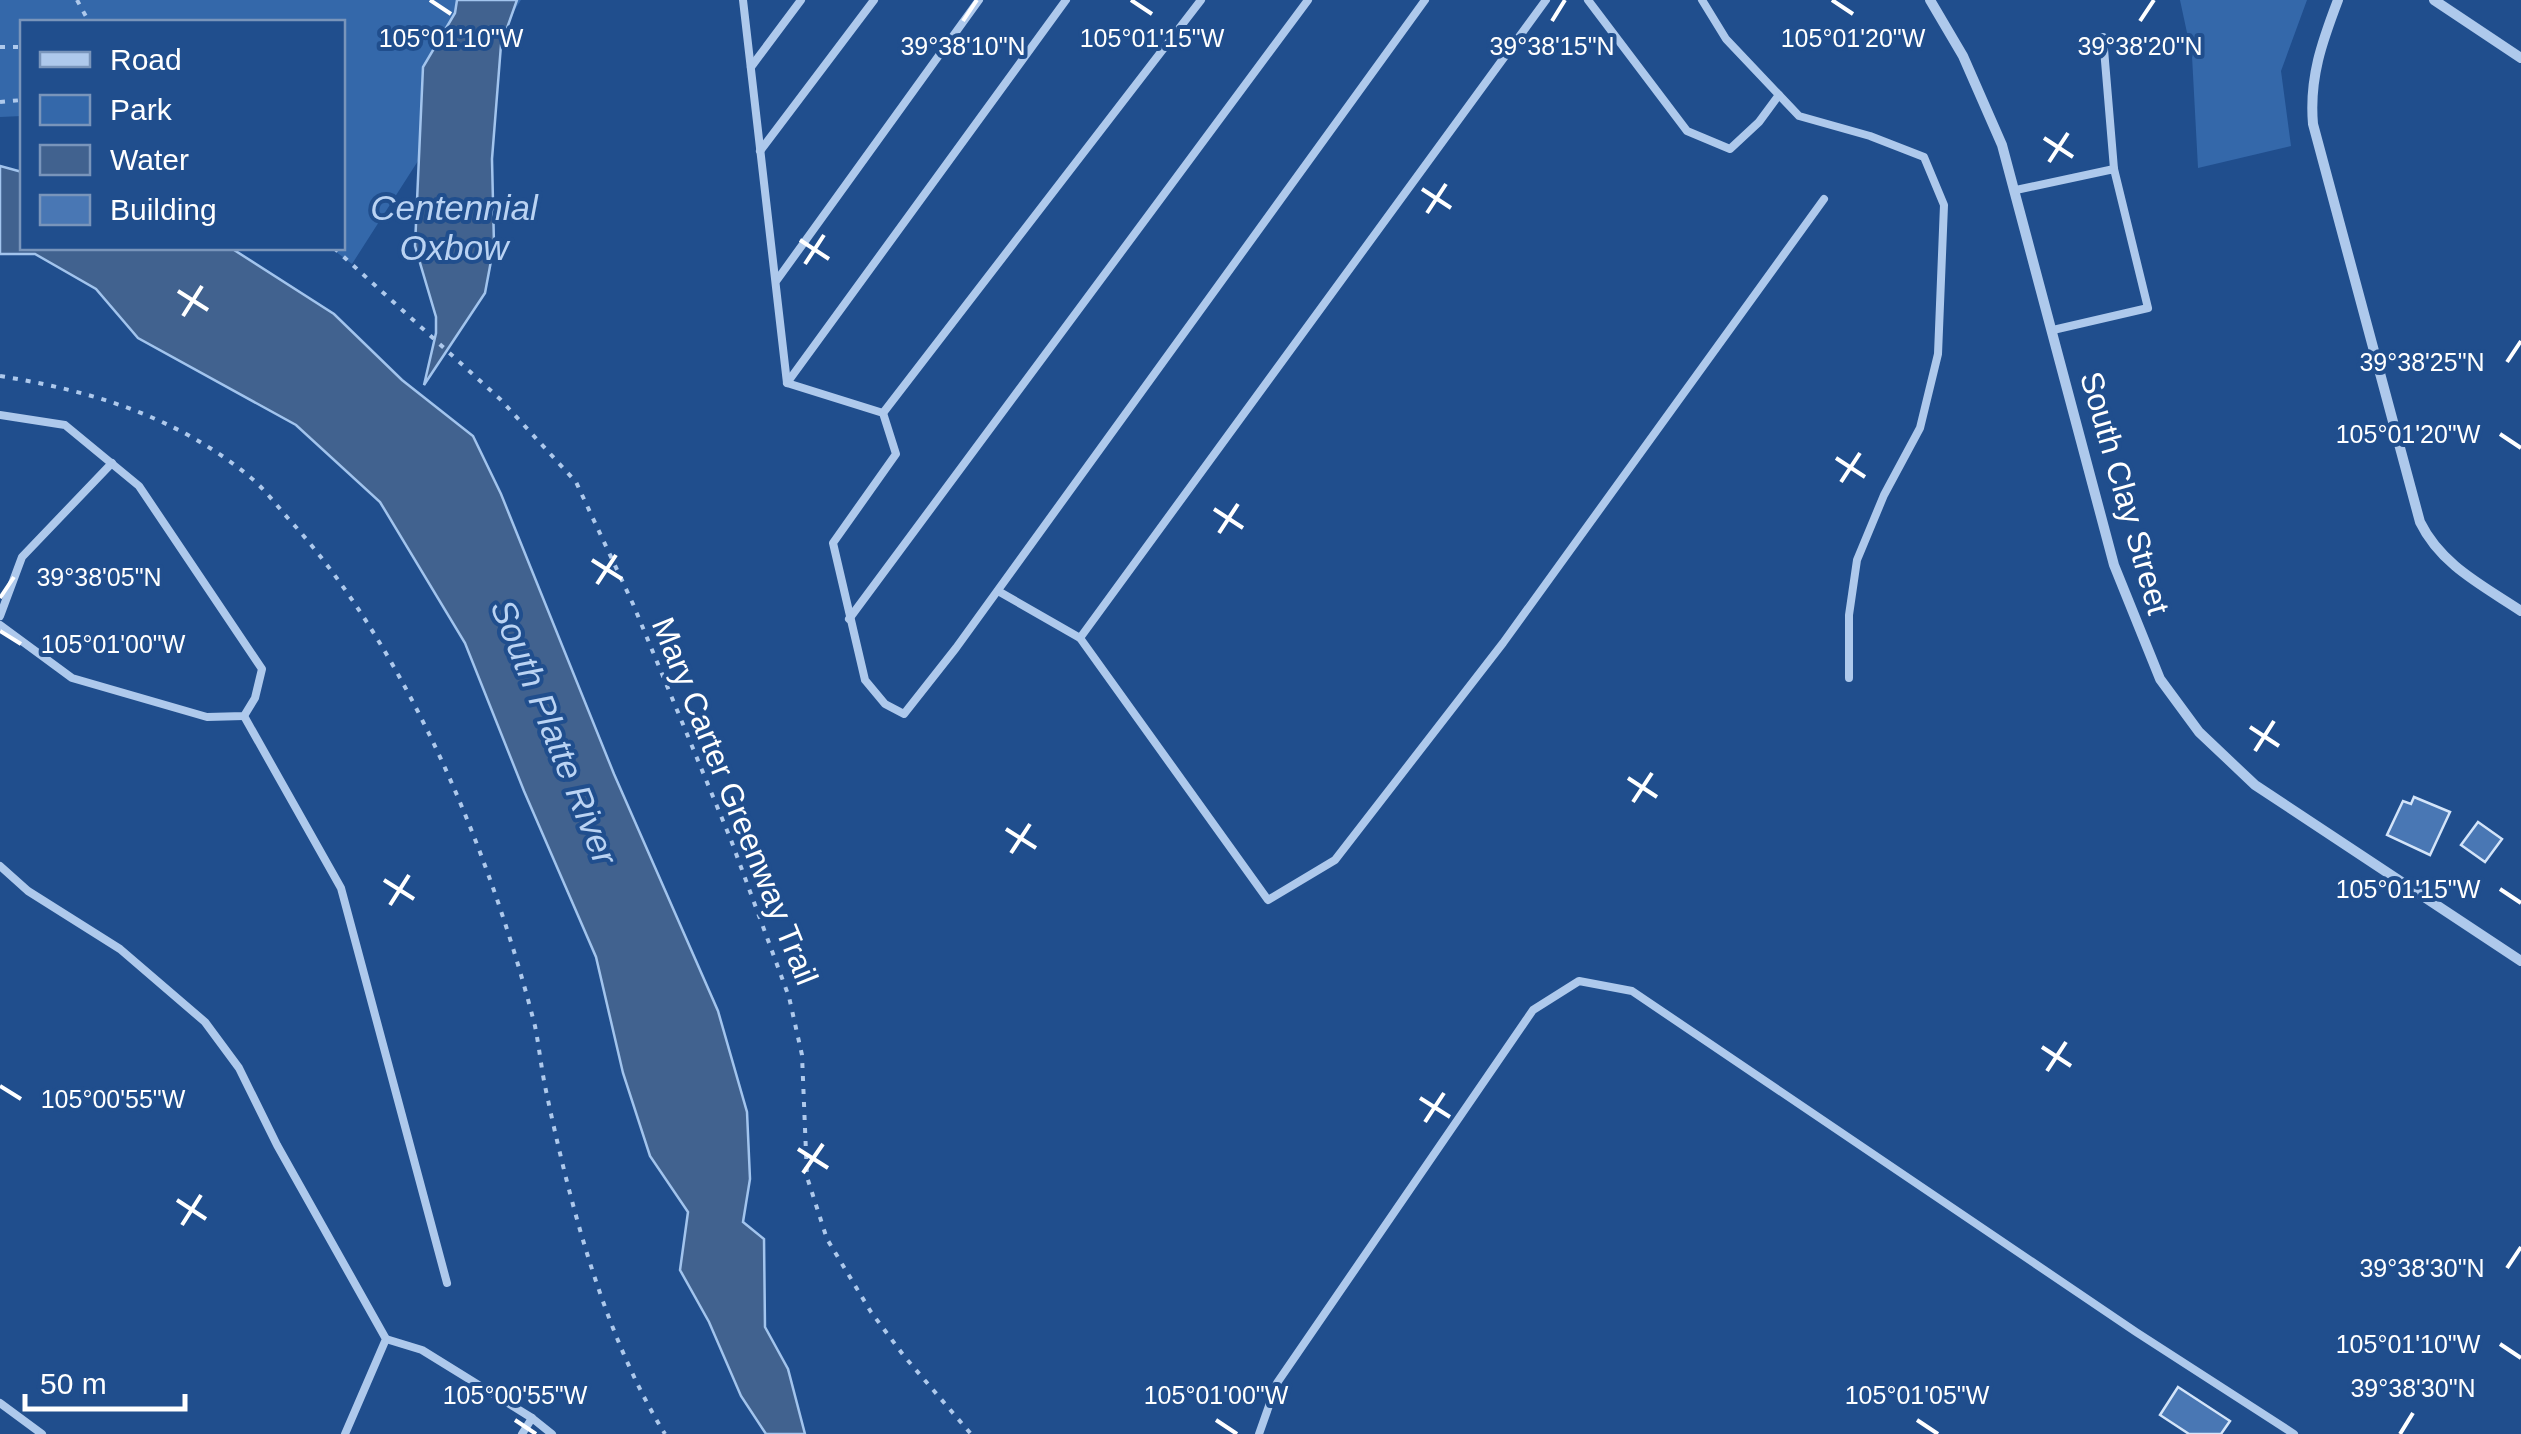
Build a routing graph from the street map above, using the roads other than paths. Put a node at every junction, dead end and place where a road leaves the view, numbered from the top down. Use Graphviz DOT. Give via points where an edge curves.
graph roads {
  1 [pos="743,0"];
  2 [pos="801,0"];
  3 [pos="874,0"];
  4 [pos="979,0"];
  5 [pos="1066,0"];
  6 [pos="1201,0"];
  7 [pos="1308,0"];
  8 [pos="1425,0"];
  9 [pos="1546,0"];
  10 [pos="1588,0"];
  11 [pos="1702,0"];
  12 [pos="1930,0"];
  13 [pos="2338,0"];
  14 [pos="2434,0"];
  15 [pos="2103,37"];
  16 [pos="2521,58"];
  17 [pos="751,67"];
  18 [pos="1778,95"];
  19 [pos="760,151"];
  20 [pos="2114,169"];
  21 [pos="2016,190"];
  22 [pos="1824,199"];
  23 [pos="775,282"];
  24 [pos="2053,330"];
  25 [pos="786,383"];
  26 [pos="883,412"];
  27 [pos="0,415"];
  28 [pos="112,463"];
  29 [pos="998,591"];
  30 [pos="2521,611"];
  31 [pos="0,616"];
  32 [pos="849,619"];
  33 [pos="0,625"];
  34 [pos="1080,638"];
  35 [pos="1849,678"];
  36 [pos="244,716"];
  37 [pos="0,866"];
  38 [pos="2521,961"];
  39 [pos="448,1283"];
  40 [pos="386,1340"];
  41 [pos="0,1403"];
  42 [pos="532,1418"];
  43 [pos="42,1434"];
  44 [pos="345,1434"];
  45 [pos="522,1434"];
  46 [pos="552,1434"];
  47 [pos="1259,1434"];
  48 [pos="2294,1434"];
  1 -- 17 [label="lane"];
  2 -- 17 [label="lane"];
  3 -- 19 [label="lane"];
  4 -- 23 [label="lane"];
  5 -- 25 [label="lane"];
  6 -- 26 [label="lane"];
  7 -- 32 [label="lane"];
  8 -- 29 [label="lane"];
  9 -- 34 [label="lane"];
  10 -- 18 [label="lane" via="1687,131 1730,149"];
  11 -- 18 [label="lane" via="1726,39"];
  12 -- 21 [label="street, South Clay Street" via="1992,116"];
  13 -- 30 [label="street" via="2314,67 2313,124 2420,522 2444,560"];
  14 -- 16 [label="street"];
  15 -- 20 [label="lane"];
  17 -- 19 [label="lane"];
  18 -- 35 [label="lane" via="1799,116 1924,157 1944,205 1938,354 1920,428 1857,560"];
  19 -- 23 [label="lane"];
  20 -- 21 [label="lane"];
  20 -- 24 [label="lane" via="2148,308"];
  21 -- 24 [label="street, South Clay Street"];
  22 -- 34 [label="lane" via="1504,643 1335,860 1268,900"];
  23 -- 25 [label="lane"];
  24 -- 38 [label="street, South Clay Street" via="2114,566 2175,702 2255,785"];
  25 -- 26 [label="lane"];
  26 -- 32 [label="lane" via="896,454 833,544"];
  27 -- 28 [label="lane" via="65,425"];
  28 -- 31 [label="lane" via="22,557"];
  28 -- 36 [label="lane" via="139,486 262,669"];
  29 -- 32 [label="lane" via="904,714 865,680"];
  29 -- 34 [label="lane"];
  33 -- 36 [label="lane" via="72,678 207,717"];
  36 -- 39 [label="lane" via="342,888"];
  37 -- 40 [label="lane" via="120,950 205,1022 239,1068"];
  40 -- 42 [label="lane" via="422,1350"];
  40 -- 44 [label="lane"];
  41 -- 43 [label="lane"];
  42 -- 45 [label="lane"];
  42 -- 46 [label="lane"];
  47 -- 48 [label="lane" via="1277,1383 1533,1010 1580,981 1632,991"];
}
